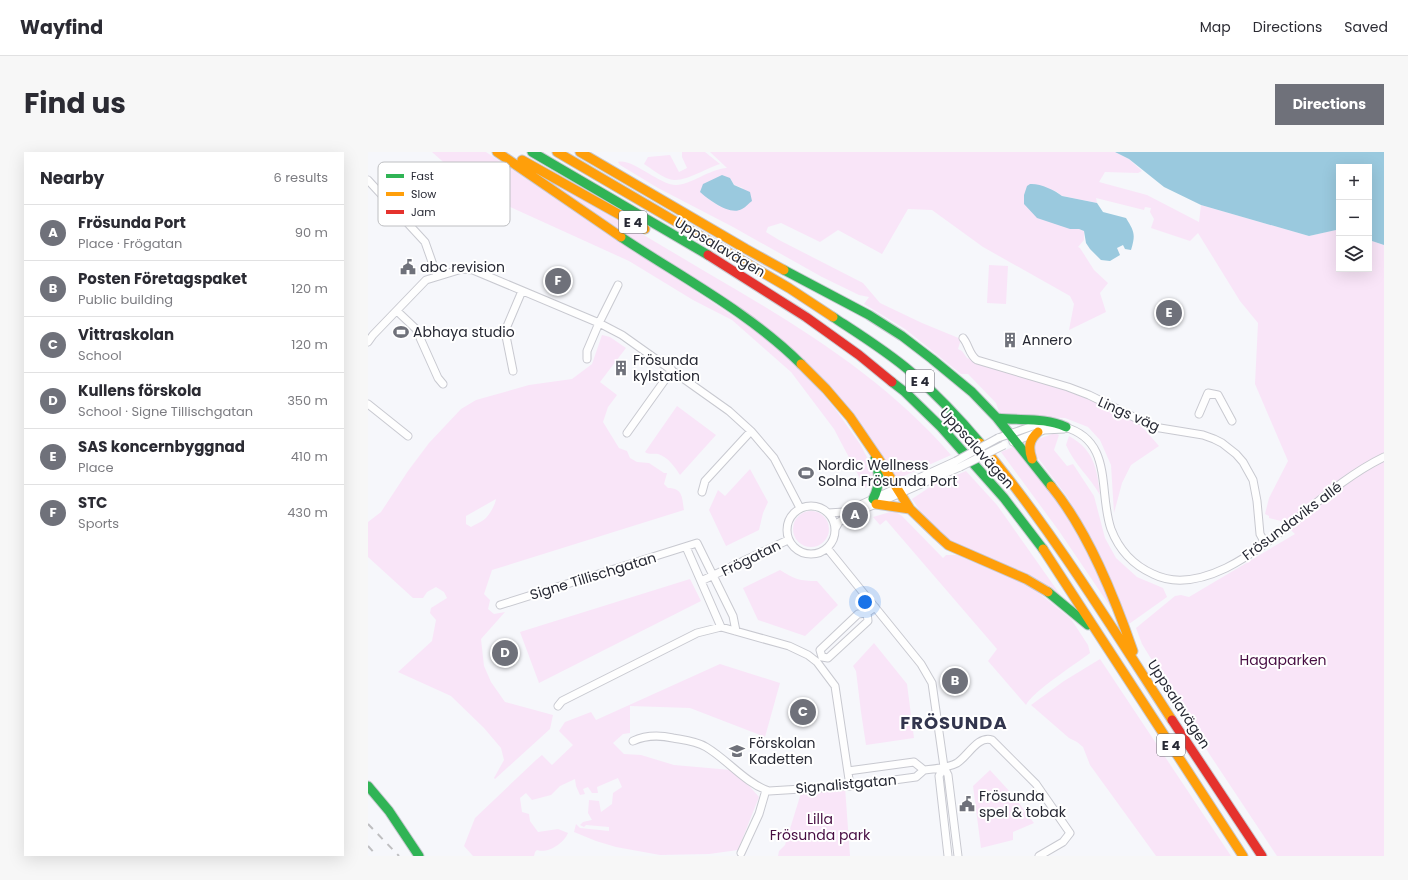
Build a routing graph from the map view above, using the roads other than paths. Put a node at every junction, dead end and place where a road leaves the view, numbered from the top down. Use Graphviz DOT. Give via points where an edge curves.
graph roads {
  1 [pos="497,152"];
  2 [pos="508,152"];
  3 [pos="532,152"];
  4 [pos="557,152"];
  5 [pos="580,152"];
  6 [pos="368,180"];
  7 [pos="378,191"];
  8 [pos="684,213"];
  9 [pos="410,226"];
  10 [pos="702,237"];
  11 [pos="437,276"];
  12 [pos="618,285"];
  13 [pos="760,288"];
  14 [pos="522,291"];
  15 [pos="397,310"];
  16 [pos="599,323"];
  17 [pos="962,338"];
  18 [pos="368,342"];
  19 [pos="587,359"];
  20 [pos="672,370"];
  21 [pos="513,371"];
  22 [pos="443,384"];
  23 [pos="368,404"];
  24 [pos="1199,414"];
  25 [pos="997,418"];
  26 [pos="1232,421"];
  27 [pos="1066,427"];
  28 [pos="751,431"];
  29 [pos="1038,432"];
  30 [pos="1076,432"];
  31 [pos="627,433"];
  32 [pos="408,436"];
  33 [pos="1013,437"];
  34 [pos="871,448"];
  35 [pos="1384,457"];
  36 [pos="958,464"];
  37 [pos="1034,464"];
  38 [pos="899,491"];
  39 [pos="702,492"];
  40 [pos="874,501"];
  41 [pos="800,508"];
  42 [pos="861,508"];
  43 [pos="910,509"];
  44 [pos="828,513"];
  45 [pos="835,529"];
  46 [pos="788,540"];
  47 [pos="1265,544"];
  48 [pos="686,547"];
  49 [pos="827,548"];
  50 [pos="714,575"];
  51 [pos="701,581"];
  52 [pos="500,605"];
  53 [pos="875,607"];
  54 [pos="867,613"];
  55 [pos="721,627"];
  56 [pos="736,631"];
  57 [pos="1099,634"];
  58 [pos="820,660"];
  59 [pos="1140,672"];
  60 [pos="558,706"];
  61 [pos="634,741"];
  62 [pos="944,767"];
  63 [pos="924,770"];
  64 [pos="848,771"];
  65 [pos="850,786"];
  66 [pos="368,787"];
  67 [pos="766,790"];
  68 [pos="741,853"];
  69 [pos="419,856"];
  70 [pos="948,856"];
  71 [pos="958,856"];
  72 [pos="1039,856"];
  73 [pos="1243,856"];
  74 [pos="1262,856"];
  1 -- 34 [label="main road" via="766,334 826,389 850,417"];
  2 -- 13 [label="main road, E 4" via="697,257"];
  3 -- 13 [label="main road, Uppsalavägen / E 4"];
  4 -- 10 [label="main road, Uppsalavägen / E 4"];
  5 -- 8 [label="main road"];
  6 -- 7 [label="street"];
  8 -- 10 [label="main road"];
  8 -- 25 [label="main road" via="869,315 902,336 972,392"];
  9 -- 11 [label="street" via="425,242"];
  10 -- 59 [label="main road, Uppsalavägen / E 4" via="789,288 855,331 911,372 955,414 1007,476 1057,544"];
  11 -- 14 [label="street" via="462,269 473,270"];
  11 -- 15 [label="street" via="426,280"];
  12 -- 16 [label="street"];
  13 -- 57 [label="main road, Uppsalavägen / E 4" via="806,317 858,355 905,392 941,427 1004,498 1045,552"];
  14 -- 16 [label="street"];
  14 -- 21 [label="street" via="505,331"];
  15 -- 18 [label="street"];
  15 -- 22 [label="street" via="416,329"];
  16 -- 19 [label="street" via="587,351"];
  16 -- 20 [label="street" via="622,335"];
  17 -- 47 [label="street, Lings väg" via="967,343 972,357 977,360 1089,395 1154,428 1203,435 1226,446 1243,462 1253,480 1260,534"];
  20 -- 28 [label="street" via="729,411"];
  20 -- 31 [label="street"];
  23 -- 32 [label="street"];
  24 -- 26 [label="street" via="1208,393 1218,395"];
  25 -- 27 [label="main road" via="1043,420"];
  25 -- 33 [label="main road"];
  27 -- 30 [label="street, Frösundaviks allé"];
  27 -- 33 [label="street, Frösundaviks allé" via="1032,426"];
  28 -- 39 [label="street" via="705,482"];
  28 -- 41 [label="street" via="774,458"];
  29 -- 30 [label="street, Frösundaviks allé" via="1060,429"];
  29 -- 33 [label="street, Frösundaviks allé"];
  29 -- 37 [label="main road" via="1028,445"];
  30 -- 47 [label="street, Frösundaviks allé" via="1093,445 1098,457 1108,516 1115,537 1133,562 1146,571 1167,579 1189,580 1203,577 1237,562"];
  33 -- 36 [label="street, Frösundaviks allé, bridge" via="1004,445"];
  33 -- 36 [label="street, Frösundaviks allé, bridge" via="998,438"];
  33 -- 37 [label="main road"];
  34 -- 38 [label="main road"];
  34 -- 40 [label="main road" via="879,476"];
  35 -- 47 [label="street, Frösundaviks allé" via="1333,490"];
  36 -- 38 [label="street"];
  37 -- 59 [label="main road" via="1058,494 1098,565 1122,620"];
  38 -- 40 [label="street"];
  38 -- 43 [label="main road"];
  40 -- 42 [label="street"];
  40 -- 43 [label="main road"];
  41 -- 44 [label="street" via="815,506"];
  41 -- 46 [label="street" via="792,514 787,523"];
  43 -- 57 [label="main road" via="948,545 1045,590"];
  44 -- 45 [label="street" via="833,519"];
  44 -- 45 [label="street" via="845,515"];
  45 -- 49 [label="street" via="834,539"];
  46 -- 49 [label="street" via="801,553 817,554"];
  46 -- 50 [label="street, Frögatan"];
  48 -- 50 [label="street, Signe Tillischgatan" via="697,543"];
  48 -- 51 [label="street"];
  48 -- 52 [label="street, Signe Tillischgatan"];
  49 -- 53 [label="street"];
  50 -- 51 [label="street"];
  50 -- 56 [label="street, Signe Tillischgatan" via="733,616"];
  51 -- 55 [label="street"];
  53 -- 54 [label="street"];
  53 -- 62 [label="street" via="921,664 932,683"];
  54 -- 58 [label="street" via="868,621 828,658"];
  54 -- 58 [label="street" via="858,614 820,650"];
  55 -- 56 [label="street"];
  55 -- 60 [label="street" via="697,633 562,701"];
  56 -- 58 [label="street" via="789,646"];
  57 -- 73 [label="main road, Uppsalavägen / E 4"];
  58 -- 64 [label="street" via="835,686"];
  59 -- 74 [label="main road, Uppsalavägen / E 4"];
  61 -- 67 [label="street" via="643,736 661,736 705,746 758,787"];
  62 -- 63 [label="street, Signalistgatan"];
  62 -- 70 [label="street" via="939,776"];
  62 -- 71 [label="street" via="948,775"];
  62 -- 72 [label="street, Signalistgatan" via="956,763 981,740 992,740 1036,784 1070,833 1063,842"];
  63 -- 64 [label="street, Signalistgatan" via="914,762"];
  63 -- 65 [label="street, Signalistgatan" via="916,777"];
  64 -- 65 [label="street"];
  65 -- 67 [label="street, Signalistgatan"];
  66 -- 69 [label="main road" via="389,811"];
  67 -- 68 [label="street" via="759,814"];
}
